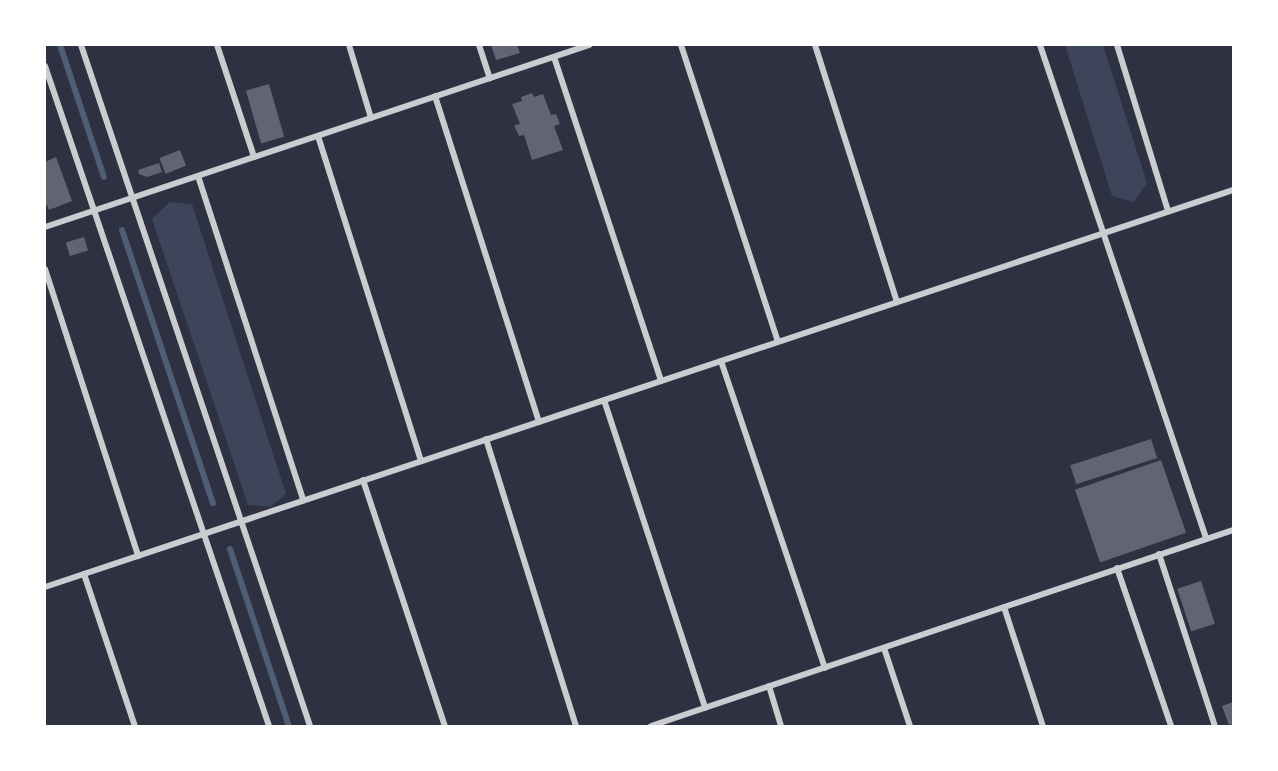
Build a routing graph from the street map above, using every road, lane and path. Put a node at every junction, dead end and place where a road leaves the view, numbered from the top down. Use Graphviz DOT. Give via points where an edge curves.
graph roads {
  1 [pos="81,45"];
  2 [pos="217,45"];
  3 [pos="349,45"];
  4 [pos="479,45"];
  5 [pos="589,45"];
  6 [pos="681,45"];
  7 [pos="815,45"];
  8 [pos="1040,45"];
  9 [pos="1117,45"];
  10 [pos="554,57"];
  11 [pos="45,66"];
  12 [pos="490,78"];
  13 [pos="435,96"];
  14 [pos="371,118"];
  15 [pos="318,136"];
  16 [pos="254,157"];
  17 [pos="198,176"];
  18 [pos="1233,190"];
  19 [pos="133,198"];
  20 [pos="94,211"];
  21 [pos="1168,211"];
  22 [pos="45,227"];
  23 [pos="1103,233"];
  24 [pos="45,269"];
  25 [pos="897,302"];
  26 [pos="778,342"];
  27 [pos="721,361"];
  28 [pos="661,381"];
  29 [pos="604,400"];
  30 [pos="539,422"];
  31 [pos="486,439"];
  32 [pos="421,461"];
  33 [pos="363,480"];
  34 [pos="303,500"];
  35 [pos="243,520"];
  36 [pos="1233,530"];
  37 [pos="205,534"];
  38 [pos="1206,538"];
  39 [pos="1159,554"];
  40 [pos="138,556"];
  41 [pos="1117,568"];
  42 [pos="84,574"];
  43 [pos="45,587"];
  44 [pos="1004,607"];
  45 [pos="884,648"];
  46 [pos="825,668"];
  47 [pos="769,686"];
  48 [pos="705,708"];
  49 [pos="135,726"];
  50 [pos="269,726"];
  51 [pos="310,726"];
  52 [pos="446,726"];
  53 [pos="576,726"];
  54 [pos="651,726"];
  55 [pos="781,726"];
  56 [pos="910,726"];
  57 [pos="1043,726"];
  58 [pos="1171,726"];
  59 [pos="1215,726"];
  1 -- 19 [label="street"];
  2 -- 16 [label="street"];
  3 -- 14 [label="street"];
  4 -- 12 [label="street"];
  5 -- 10 [label="street"];
  6 -- 26 [label="street"];
  7 -- 25 [label="street"];
  8 -- 23 [label="street"];
  9 -- 21 [label="street"];
  10 -- 12 [label="street"];
  10 -- 28 [label="street"];
  11 -- 20 [label="street"];
  12 -- 13 [label="street"];
  13 -- 14 [label="street"];
  13 -- 30 [label="street"];
  14 -- 15 [label="street"];
  15 -- 16 [label="street"];
  15 -- 32 [label="street"];
  16 -- 17 [label="street"];
  17 -- 19 [label="street"];
  17 -- 34 [label="street"];
  18 -- 21 [label="street"];
  19 -- 20 [label="street"];
  19 -- 35 [label="street"];
  20 -- 22 [label="street"];
  20 -- 37 [label="street"];
  21 -- 23 [label="street"];
  23 -- 25 [label="street"];
  23 -- 38 [label="street"];
  24 -- 40 [label="street"];
  25 -- 26 [label="street"];
  26 -- 27 [label="street"];
  27 -- 28 [label="street"];
  27 -- 46 [label="street"];
  28 -- 29 [label="street"];
  29 -- 30 [label="street"];
  29 -- 48 [label="street"];
  30 -- 31 [label="street"];
  31 -- 32 [label="street"];
  31 -- 53 [label="street"];
  32 -- 33 [label="street"];
  33 -- 34 [label="street"];
  33 -- 52 [label="street"];
  34 -- 35 [label="street"];
  35 -- 37 [label="street"];
  35 -- 51 [label="street"];
  36 -- 38 [label="street"];
  37 -- 40 [label="street"];
  37 -- 50 [label="street"];
  38 -- 39 [label="street"];
  39 -- 41 [label="street"];
  39 -- 59 [label="street"];
  40 -- 42 [label="street"];
  41 -- 44 [label="street"];
  41 -- 58 [label="street"];
  42 -- 43 [label="street"];
  42 -- 49 [label="street"];
  44 -- 45 [label="street"];
  44 -- 57 [label="street"];
  45 -- 46 [label="street"];
  45 -- 56 [label="street"];
  46 -- 47 [label="street"];
  47 -- 48 [label="street"];
  47 -- 55 [label="street"];
  48 -- 54 [label="street"];
}
